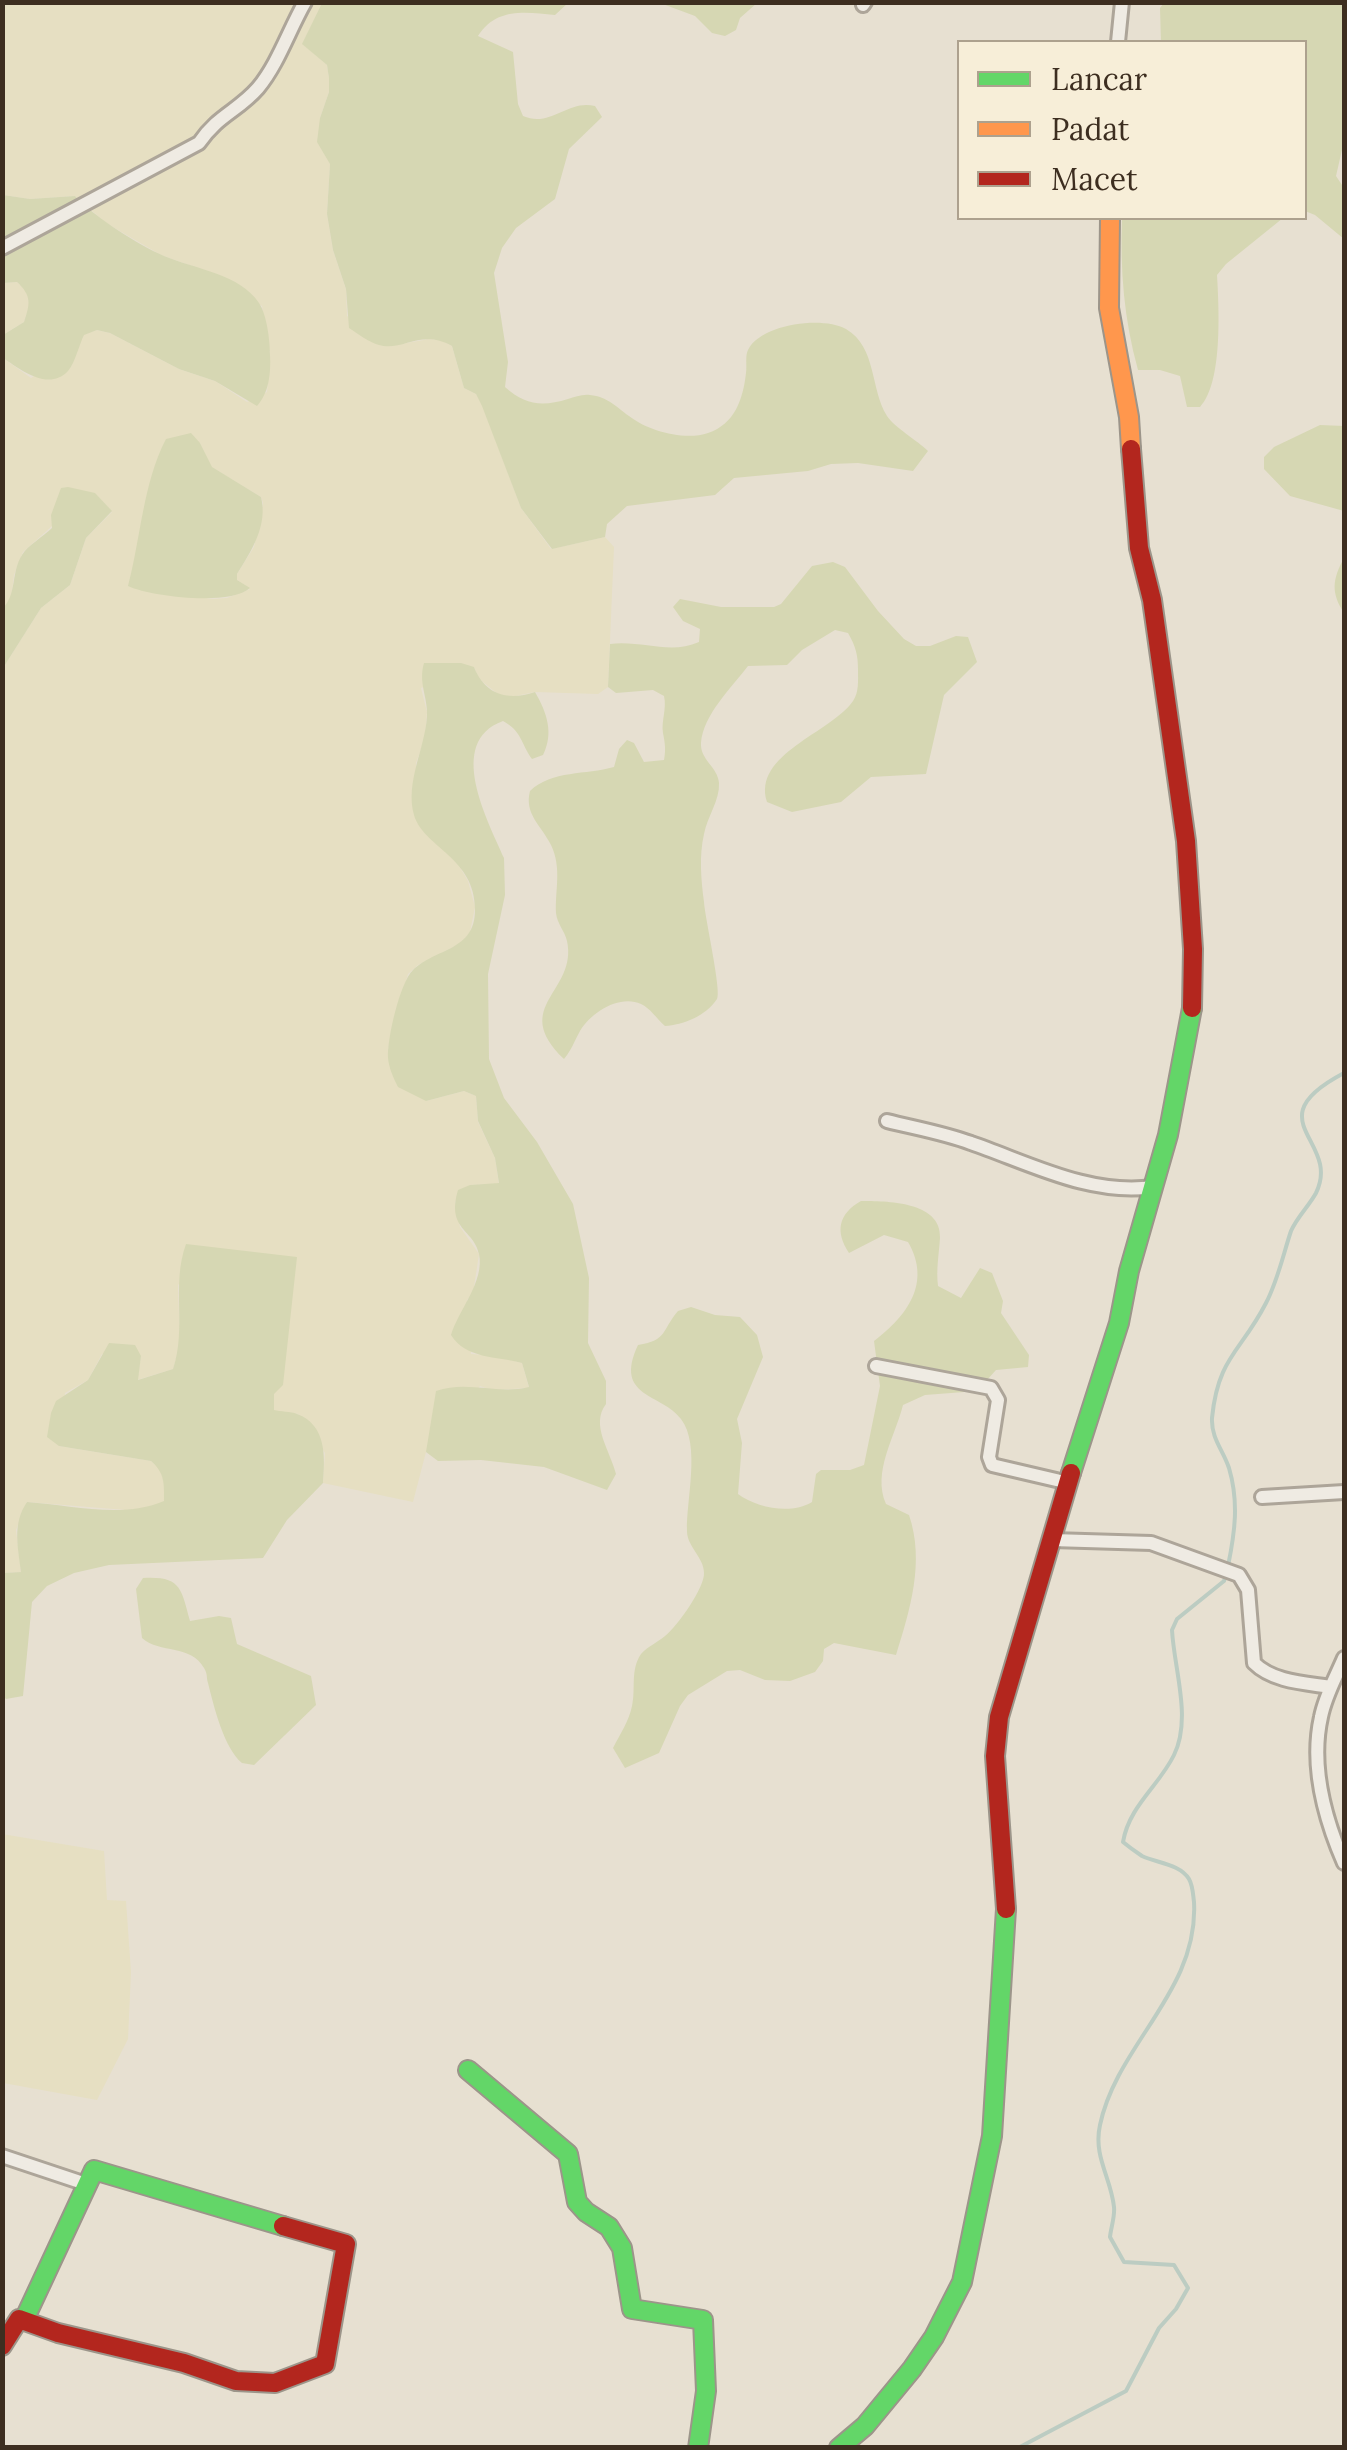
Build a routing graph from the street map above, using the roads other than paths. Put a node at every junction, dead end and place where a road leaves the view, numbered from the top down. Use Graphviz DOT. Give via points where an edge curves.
graph roads {
  1 [pos="305,2"];
  2 [pos="1122,2"];
  3 [pos="1118,40"];
  4 [pos="1110,220"];
  5 [pos="2,248"];
  6 [pos="887,1121"];
  7 [pos="1153,1187"];
  8 [pos="876,1366"];
  9 [pos="1069,1483"];
  10 [pos="1344,1492"];
  11 [pos="1262,1497"];
  12 [pos="1052,1540"];
  13 [pos="1344,1658"];
  14 [pos="1331,1687"];
  15 [pos="1344,1863"];
  16 [pos="468,2070"];
  17 [pos="2,2156"];
  18 [pos="86,2184"];
  19 [pos="24,2320"];
  20 [pos="2,2346"];
  21 [pos="698,2448"];
  22 [pos="839,2448"];
  1 -- 5 [label="street" via="261,84 198,142"];
  2 -- 3 [label="street"];
  4 -- 7 [label="street" via="1109,308 1129,417 1139,548 1175,748 1192,948 1192,1013"];
  6 -- 7 [label="street" via="1069,1179"];
  7 -- 9 [label="street"];
  8 -- 9 [label="street" via="992,1388 998,1400 992,1465"];
  9 -- 12 [label="street"];
  10 -- 11 [label="street"];
  12 -- 14 [label="street" via="1151,1542 1240,1575 1248,1590 1254,1662 1276,1677"];
  12 -- 22 [label="street" via="1000,1717 995,1756 1006,1918 998,2066 992,2136 962,2282 912,2369"];
  13 -- 14 [label="street"];
  14 -- 15 [label="street" via="1321,1716 1318,1782"];
  16 -- 21 [label="street" via="568,2154 576,2200 610,2225 619,2241 632,2308 703,2320 706,2390"];
  17 -- 18 [label="street"];
  18 -- 19 [label="street"];
  18 -- 19 [label="street" via="94,2170 346,2244 325,2364 275,2382 236,2381"];
  19 -- 20 [label="street" via="13,2324"];
}
